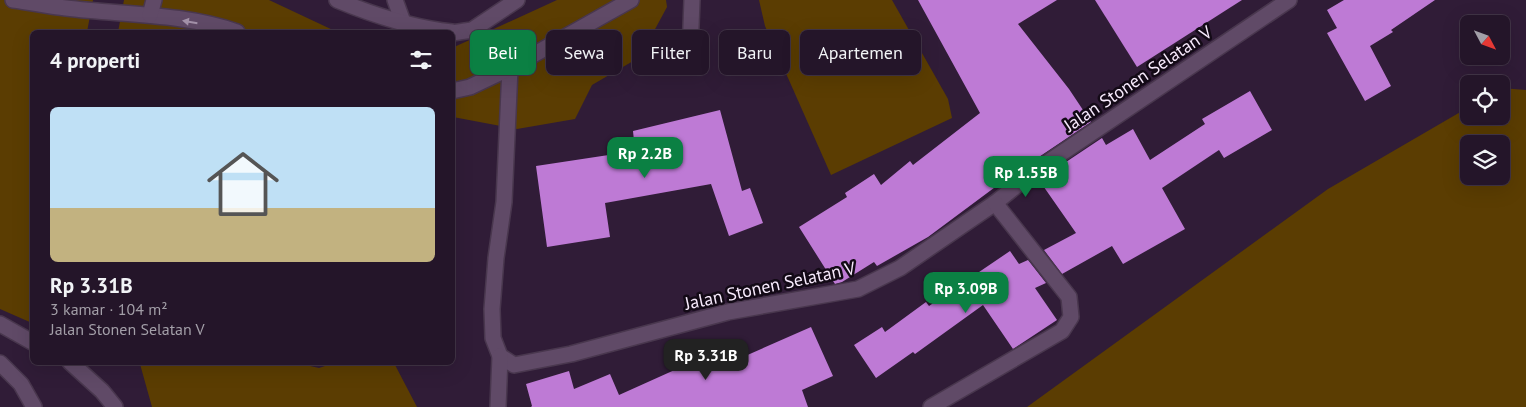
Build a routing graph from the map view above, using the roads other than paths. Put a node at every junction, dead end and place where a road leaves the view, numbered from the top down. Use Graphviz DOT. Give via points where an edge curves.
graph roads {
  1 [pos="13,0"];
  2 [pos="154,0"];
  3 [pos="337,0"];
  4 [pos="395,0"];
  5 [pos="631,0"];
  6 [pos="692,0"];
  7 [pos="1289,0"];
  8 [pos="511,4"];
  9 [pos="150,15"];
  10 [pos="403,22"];
  11 [pos="230,30"];
  12 [pos="432,30"];
  13 [pos="691,30"];
  14 [pos="455,32"];
  15 [pos="536,53"];
  16 [pos="495,75"];
  17 [pos="510,75"];
  18 [pos="455,90"];
  19 [pos="995,203"];
  20 [pos="0,324"];
  21 [pos="30,341"];
  22 [pos="500,356"];
  23 [pos="0,363"];
  24 [pos="73,365"];
  25 [pos="34,407"];
  26 [pos="115,407"];
  27 [pos="498,407"];
  28 [pos="931,407"];
  1 -- 9 [label="street"];
  2 -- 9 [label="street"];
  3 -- 10 [label="street"];
  4 -- 10 [label="street"];
  5 -- 15 [label="street"];
  6 -- 13 [label="street"];
  7 -- 19 [label="street, Jalan Stonen Selatan V" via="1032,173"];
  8 -- 14 [label="street" via="472,30"];
  11 -- 9 [label="street, one-way"];
  10 -- 12 [label="street"];
  16 -- 18 [label="street" via="470,87"];
  17 -- 22 [label="street" via="504,202 492,309 493,338"];
  19 -- 22 [label="street, Jalan Stonen Selatan V" via="900,268 858,289 728,312 571,354 514,365"];
  19 -- 28 [label="street" via="1069,297 1071,317 1062,331"];
  20 -- 21 [label="street"];
  22 -- 27 [label="street"];
  23 -- 25 [label="street" via="21,384"];
  24 -- 26 [label="street"];
}
